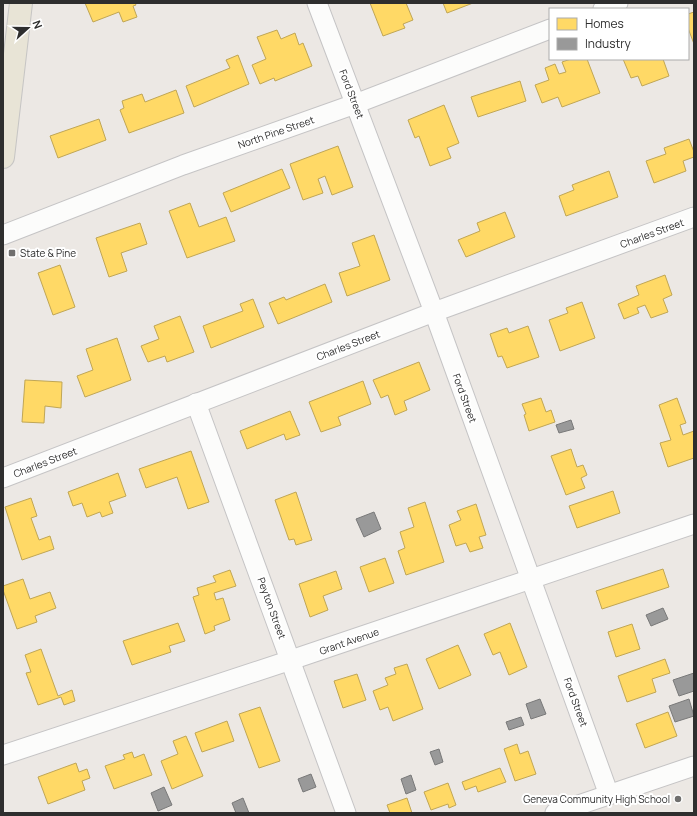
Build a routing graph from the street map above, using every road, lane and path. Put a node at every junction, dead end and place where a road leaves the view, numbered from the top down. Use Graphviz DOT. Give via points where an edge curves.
graph roads {
  1 [pos="21,3"];
  2 [pos="317,3"];
  3 [pos="618,3"];
  4 [pos="606,8"];
  5 [pos="549,29"];
  6 [pos="355,104"];
  7 [pos="3,157"];
  8 [pos="694,217"];
  9 [pos="3,235"];
  10 [pos="434,312"];
  11 [pos="196,404"];
  12 [pos="3,478"];
  13 [pos="694,524"];
  14 [pos="531,578"];
  15 [pos="291,660"];
  16 [pos="3,755"];
  17 [pos="694,766"];
  18 [pos="609,794"];
  19 [pos="346,813"];
  20 [pos="555,813"];
  1 -- 7 [label="main road"];
  2 -- 6 [label="street, Ford Street"];
  3 -- 4 [label="street"];
  5 -- 6 [label="street, North Pine Street"];
  6 -- 9 [label="street, North Pine Street" via="183,164"];
  6 -- 10 [label="street, Ford Street"];
  8 -- 10 [label="street, Charles Street"];
  10 -- 11 [label="street, Charles Street"];
  10 -- 14 [label="street, Ford Street"];
  11 -- 12 [label="street, Charles Street"];
  11 -- 15 [label="street, Peyton Street"];
  13 -- 14 [label="street, Grant Avenue"];
  14 -- 15 [label="street, Grant Avenue"];
  14 -- 18 [label="street, Ford Street"];
  15 -- 16 [label="street, Grant Avenue"];
  15 -- 19 [label="street, Peyton Street"];
  17 -- 18 [label="street"];
  18 -- 20 [label="street"];
}
